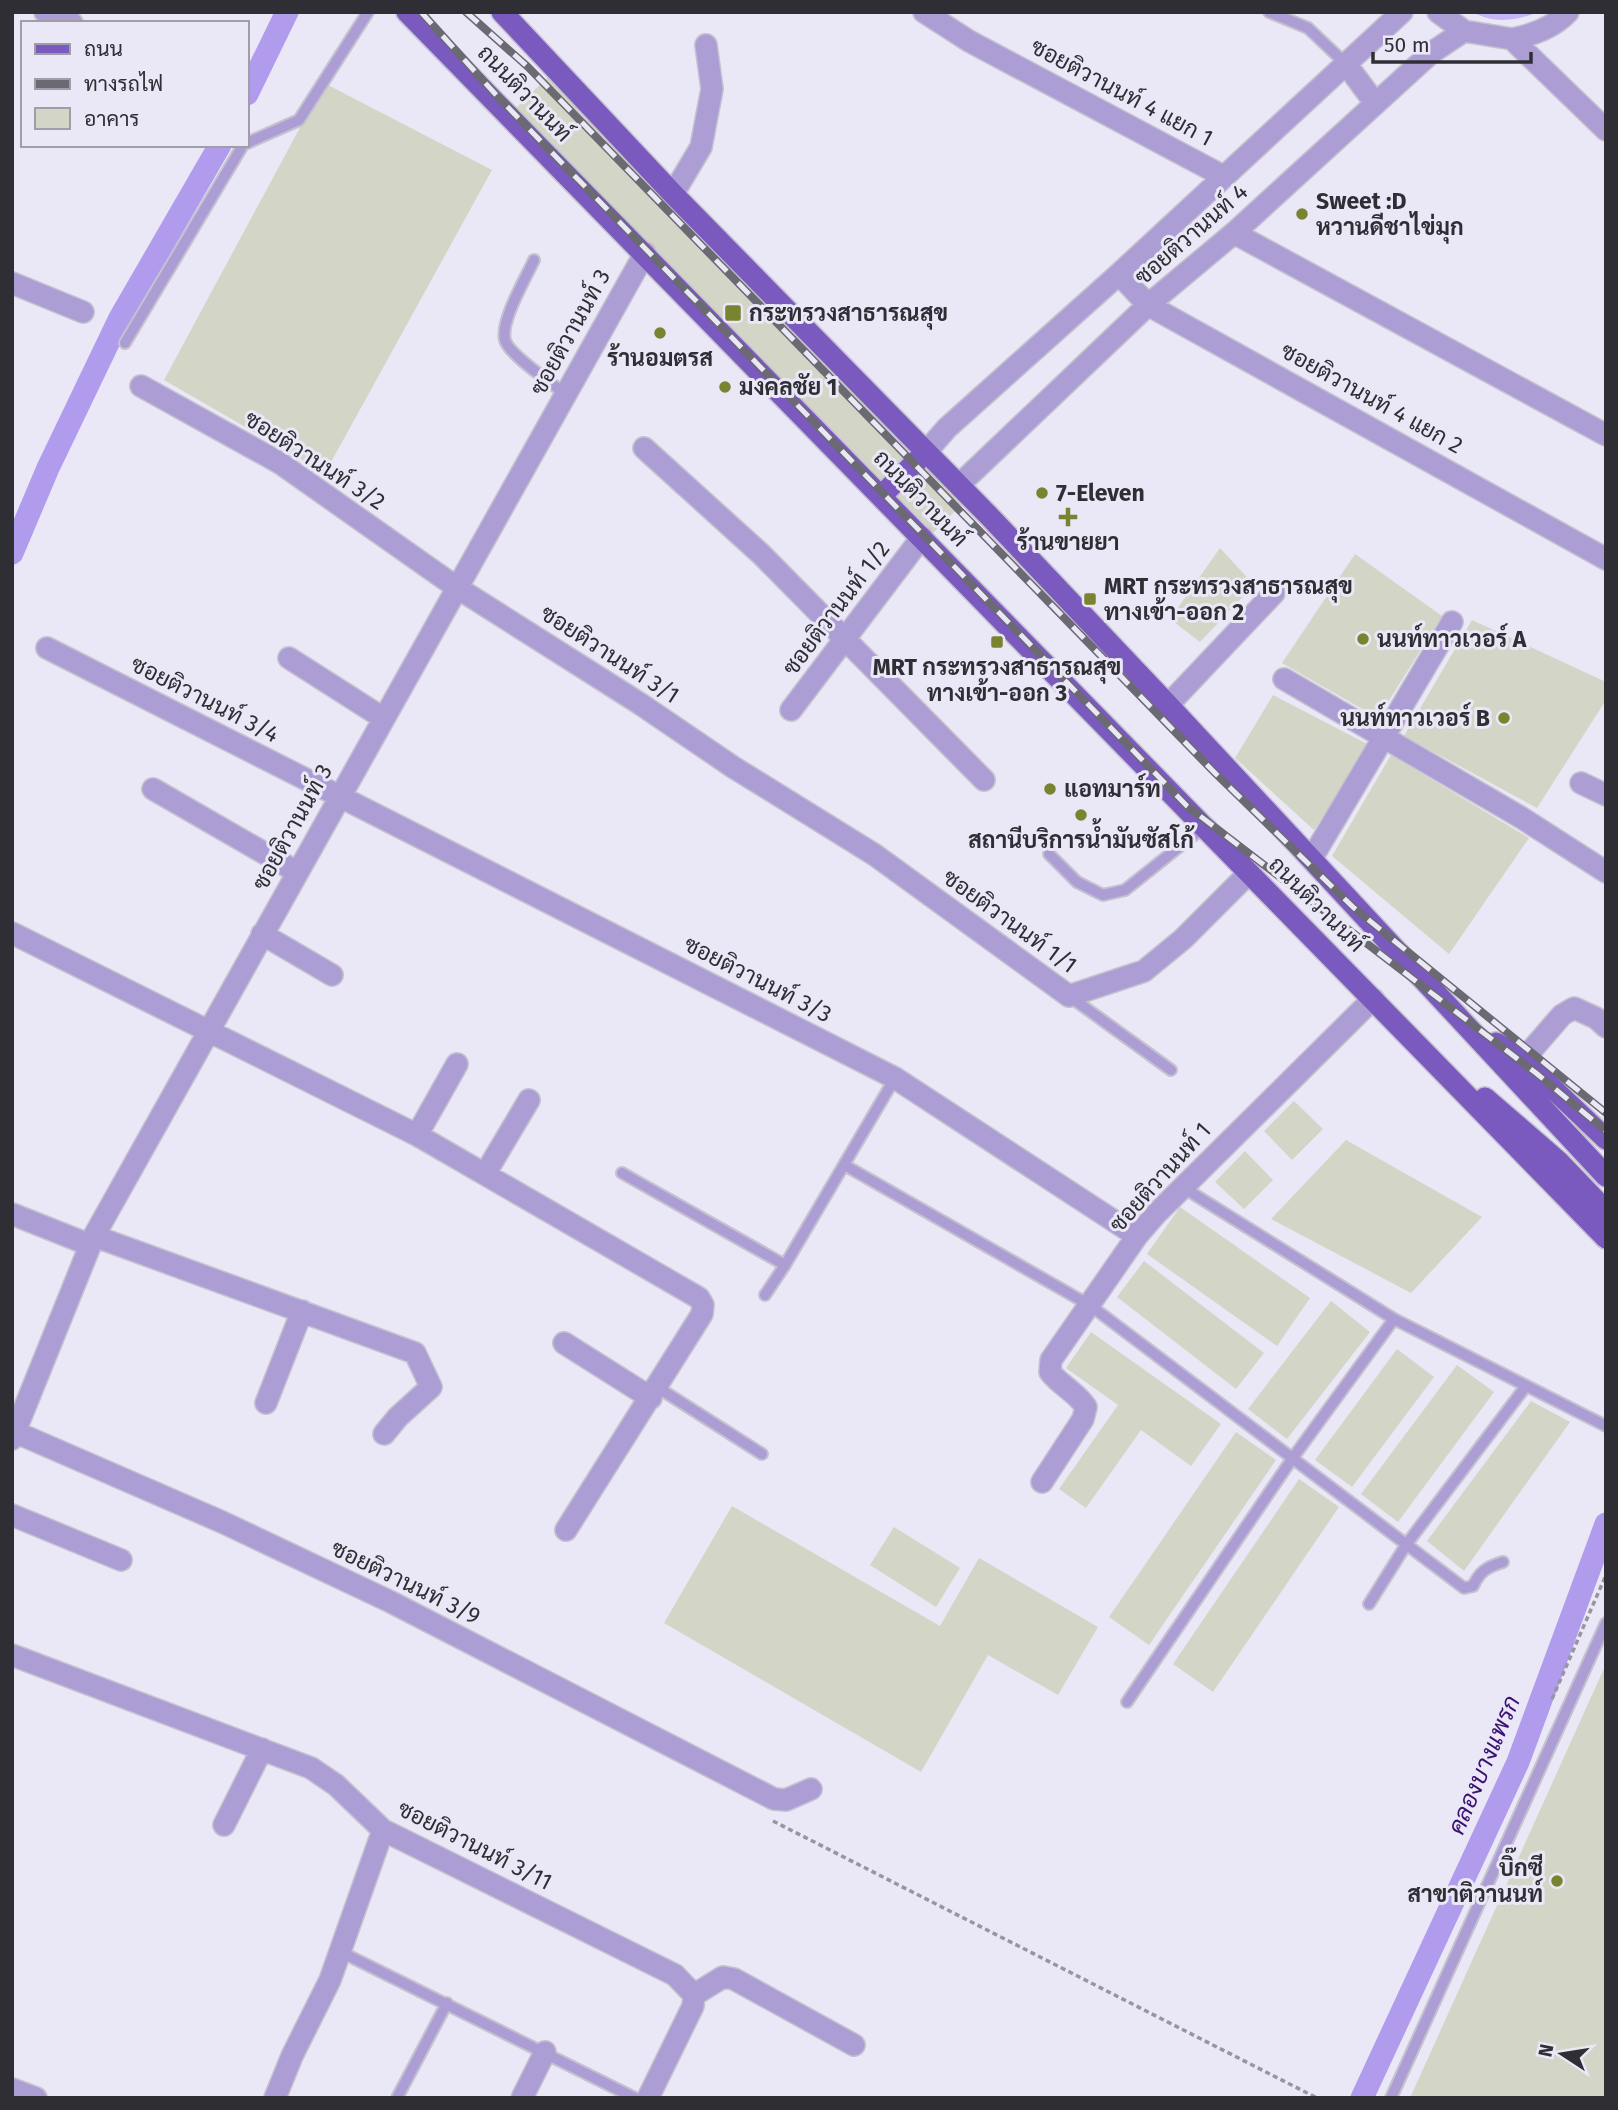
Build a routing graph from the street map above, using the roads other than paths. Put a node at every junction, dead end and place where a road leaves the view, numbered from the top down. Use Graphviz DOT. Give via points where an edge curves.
graph roads {
  1 [pos="45,12"];
  2 [pos="368,12"];
  3 [pos="407,12"];
  4 [pos="502,12"];
  5 [pos="924,12"];
  6 [pos="1269,12"];
  7 [pos="1293,12"];
  8 [pos="1402,12"];
  9 [pos="1438,12"];
  10 [pos="1568,12"];
  11 [pos="67,21"];
  12 [pos="1308,28"];
  13 [pos="1464,31"];
  14 [pos="1512,39"];
  15 [pos="706,45"];
  16 [pos="1346,64"];
  17 [pos="1374,103"];
  18 [pos="1606,130"];
  19 [pos="248,143"];
  20 [pos="243,147"];
  21 [pos="1223,176"];
  22 [pos="673,194"];
  23 [pos="1234,233"];
  24 [pos="645,253"];
  25 [pos="534,260"];
  26 [pos="1119,274"];
  27 [pos="12,283"];
  28 [pos="1148,305"];
  29 [pos="83,312"];
  30 [pos="125,343"];
  31 [pos="141,386"];
  32 [pos="565,394"];
  33 [pos="1606,435"];
  34 [pos="644,448"];
  35 [pos="926,452"];
  36 [pos="959,485"];
  37 [pos="882,495"];
  38 [pos="922,537"];
  39 [pos="1606,559"];
  40 [pos="456,587"];
  41 [pos="1274,593"];
  42 [pos="1452,622"];
  43 [pos="845,641"];
  44 [pos="47,648"];
  45 [pos="289,657"];
  46 [pos="1284,679"];
  47 [pos="1168,705"];
  48 [pos="791,710"];
  49 [pos="383,718"];
  50 [pos="1386,738"];
  51 [pos="733,768"];
  52 [pos="984,780"];
  53 [pos="1581,783"];
  54 [pos="153,789"];
  55 [pos="1606,795"];
  56 [pos="339,797"];
  57 [pos="1204,827"];
  58 [pos="1049,854"];
  59 [pos="1311,858"];
  60 [pos="297,872"];
  61 [pos="1606,872"];
  62 [pos="1249,873"];
  63 [pos="12,933"];
  64 [pos="262,934"];
  65 [pos="332,975"];
  66 [pos="1069,996"];
  67 [pos="1373,999"];
  68 [pos="1396,1022"];
  69 [pos="1468,1024"];
  70 [pos="1606,1027"];
  71 [pos="208,1032"];
  72 [pos="1523,1060"];
  73 [pos="457,1064"];
  74 [pos="1171,1070"];
  75 [pos="895,1078"];
  76 [pos="528,1100"];
  77 [pos="417,1135"];
  78 [pos="1606,1139"];
  79 [pos="846,1166"];
  80 [pos="622,1172"];
  81 [pos="485,1174"];
  82 [pos="1606,1175"];
  83 [pos="1184,1188"];
  84 [pos="1606,1211"];
  85 [pos="12,1214"];
  86 [pos="1137,1236"];
  87 [pos="1606,1238"];
  88 [pos="92,1241"];
  89 [pos="785,1265"];
  90 [pos="765,1295"];
  91 [pos="1091,1306"];
  92 [pos="302,1311"];
  93 [pos="1394,1319"];
  94 [pos="565,1343"];
  95 [pos="22,1386"];
  96 [pos="1526,1386"];
  97 [pos="654,1392"];
  98 [pos="266,1403"];
  99 [pos="1606,1426"];
  100 [pos="384,1434"];
  101 [pos="14,1435"];
  102 [pos="762,1454"];
  103 [pos="1292,1459"];
  104 [pos="1042,1482"];
  105 [pos="12,1514"];
  106 [pos="565,1530"];
  107 [pos="1406,1545"];
  108 [pos="121,1560"];
  109 [pos="1503,1562"];
  110 [pos="1369,1604"];
  111 [pos="1606,1623"];
  112 [pos="12,1655"];
  113 [pos="1127,1702"];
  114 [pos="262,1749"];
  115 [pos="811,1789"];
  116 [pos="224,1825"];
  117 [pos="383,1830"];
  118 [pos="341,1952"];
  119 [pos="694,1995"];
  120 [pos="447,2003"];
  121 [pos="854,2045"];
  122 [pos="545,2052"];
  123 [pos="12,2089"];
  124 [pos="36,2098"];
  125 [pos="275,2098"];
  126 [pos="397,2098"];
  127 [pos="522,2098"];
  128 [pos="635,2098"];
  129 [pos="648,2098"];
  130 [pos="1391,2098"];
  1 -- 11 [label="street"];
  2 -- 19 [label="lane" via="299,120"];
  3 -- 24 [label="main road, ถนนติวานนท์"];
  4 -- 22 [label="main road, ถนนติวานนท์"];
  5 -- 21 [label="street, ซอยติวานนท์ 4 แยก 1" via="969,41"];
  6 -- 12 [label="lane"];
  7 -- 12 [label="lane"];
  8 -- 16 [label="street, ซอยติวานนท์ 4"];
  9 -- 13 [label="street"];
  10 -- 14 [label="street" via="1558,22"];
  12 -- 16 [label="lane"];
  13 -- 14 [label="street"];
  13 -- 17 [label="street, ซอยติวานนท์ 4"];
  14 -- 18 [label="street"];
  15 -- 22 [label="street" via="712,89 701,147"];
  16 -- 17 [label="street"];
  16 -- 21 [label="street, ซอยติวานนท์ 4"];
  17 -- 23 [label="street, ซอยติวานนท์ 4"];
  20 -- 30 [label="lane"];
  21 -- 26 [label="street, ซอยติวานนท์ 4"];
  22 -- 35 [label="main road, ถนนติวานนท์"];
  23 -- 28 [label="street, ซอยติวานนท์ 4"];
  23 -- 33 [label="street"];
  24 -- 32 [label="street, ซอยติวานนท์ 3"];
  24 -- 37 [label="main road, ถนนติวานนท์"];
  25 -- 32 [label="lane" via="506,322 505,341 511,351"];
  26 -- 28 [label="street, ซอยติวานนท์ 4 แยก 2"];
  26 -- 35 [label="street, ซอยติวานนท์ 4"];
  27 -- 29 [label="street"];
  28 -- 36 [label="street, ซอยติวานนท์ 4"];
  28 -- 39 [label="street, ซอยติวานนท์ 4 แยก 2"];
  31 -- 40 [label="street, ซอยติวานนท์ 3/2" via="280,463"];
  32 -- 40 [label="street, ซอยติวานนท์ 3"];
  34 -- 43 [label="street" via="761,554"];
  35 -- 36 [label="main road, ถนนติวานนท์"];
  35 -- 37 [label="main road"];
  36 -- 47 [label="main road, ถนนติวานนท์"];
  37 -- 38 [label="main road, ถนนติวานนท์"];
  38 -- 43 [label="street, ซอยติวานนท์ 1/2"];
  38 -- 57 [label="main road, ถนนติวานนท์"];
  40 -- 49 [label="street, ซอยติวานนท์ 3"];
  40 -- 51 [label="street, ซอยติวานนท์ 3/1"];
  41 -- 47 [label="street"];
  42 -- 50 [label="street"];
  43 -- 48 [label="street, ซอยติวานนท์ 1/2"];
  43 -- 52 [label="street"];
  44 -- 56 [label="street, ซอยติวานนท์ 3/4"];
  45 -- 49 [label="street"];
  46 -- 50 [label="street"];
  47 -- 59 [label="main road, ถนนติวานนท์"];
  49 -- 56 [label="street, ซอยติวานนท์ 3"];
  50 -- 59 [label="street"];
  50 -- 61 [label="street"];
  51 -- 66 [label="street, ซอยติวานนท์ 1/1" via="875,855"];
  53 -- 55 [label="street"];
  54 -- 60 [label="street"];
  56 -- 60 [label="street, ซอยติวานนท์ 3"];
  56 -- 75 [label="street, ซอยติวานนท์ 3/3"];
  57 -- 58 [label="lane" via="1125,890 1103,895 1077,882"];
  57 -- 62 [label="main road, ถนนติวานนท์"];
  59 -- 69 [label="main road, ถนนติวานนท์"];
  60 -- 64 [label="street, ซอยติวานนท์ 3"];
  62 -- 66 [label="street, ซอยติวานนท์ 1/1" via="1144,971"];
  62 -- 67 [label="main road, ถนนติวานนท์"];
  63 -- 71 [label="street"];
  64 -- 65 [label="street"];
  64 -- 71 [label="street, ซอยติวานนท์ 3"];
  66 -- 74 [label="lane"];
  67 -- 68 [label="main road, ถนนติวานนท์"];
  67 -- 83 [label="street, ซอยติวานนท์ 1"];
  68 -- 84 [label="main road, ถนนติวานนท์" via="1559,1162"];
  68 -- 87 [label="main road, ถนนติวานนท์"];
  69 -- 72 [label="main road, ถนนติวานนท์"];
  69 -- 82 [label="main road, ถนนติวานนท์"];
  70 -- 72 [label="street" via="1574,1008 1562,1015"];
  71 -- 77 [label="street"];
  71 -- 88 [label="street, ซอยติวานนท์ 3"];
  72 -- 78 [label="main road, ถนนติวานนท์"];
  73 -- 77 [label="street"];
  75 -- 79 [label="lane"];
  75 -- 86 [label="street, ซอยติวานนท์ 3/3"];
  76 -- 81 [label="street"];
  77 -- 81 [label="street"];
  79 -- 89 [label="lane"];
  79 -- 91 [label="lane"];
  80 -- 89 [label="lane"];
  81 -- 97 [label="street" via="704,1304"];
  83 -- 86 [label="street, ซอยติวานนท์ 1"];
  83 -- 93 [label="lane"];
  85 -- 88 [label="street"];
  86 -- 91 [label="street, ซอยติวานนท์ 1"];
  88 -- 92 [label="street"];
  88 -- 95 [label="street, ซอยติวานนท์ 3"];
  89 -- 90 [label="lane"];
  91 -- 103 [label="lane"];
  91 -- 104 [label="street, ซอยติวานนท์ 1" via="1051,1360 1050,1372 1078,1394 1086,1407"];
  92 -- 98 [label="street"];
  92 -- 100 [label="street" via="415,1353 431,1387"];
  93 -- 96 [label="lane"];
  93 -- 103 [label="lane"];
  94 -- 97 [label="street"];
  95 -- 101 [label="street, ซอยติวานนท์ 3"];
  96 -- 99 [label="lane"];
  96 -- 107 [label="lane"];
  97 -- 102 [label="lane"];
  97 -- 106 [label="street"];
  101 -- 115 [label="street, ซอยติวานนท์ 3/9" via="222,1522 391,1602 766,1795 786,1800"];
  103 -- 107 [label="lane"];
  103 -- 113 [label="lane"];
  105 -- 108 [label="street"];
  107 -- 109 [label="lane" via="1464,1588 1473,1586 1488,1566"];
  107 -- 110 [label="lane"];
  111 -- 130 [label="lane"];
  112 -- 114 [label="street, ซอยติวานนท์ 3/11"];
  114 -- 116 [label="street"];
  114 -- 117 [label="street, ซอยติวานนท์ 3/11" via="323,1774"];
  117 -- 118 [label="street"];
  117 -- 119 [label="street, ซอยติวานนท์ 3/11" via="676,1975"];
  118 -- 120 [label="lane"];
  118 -- 125 [label="street"];
  119 -- 121 [label="street" via="723,1977 734,1979"];
  119 -- 129 [label="street" via="693,2006"];
  120 -- 122 [label="lane"];
  120 -- 126 [label="lane"];
  122 -- 127 [label="street"];
  122 -- 128 [label="lane"];
  123 -- 124 [label="street"];
}
